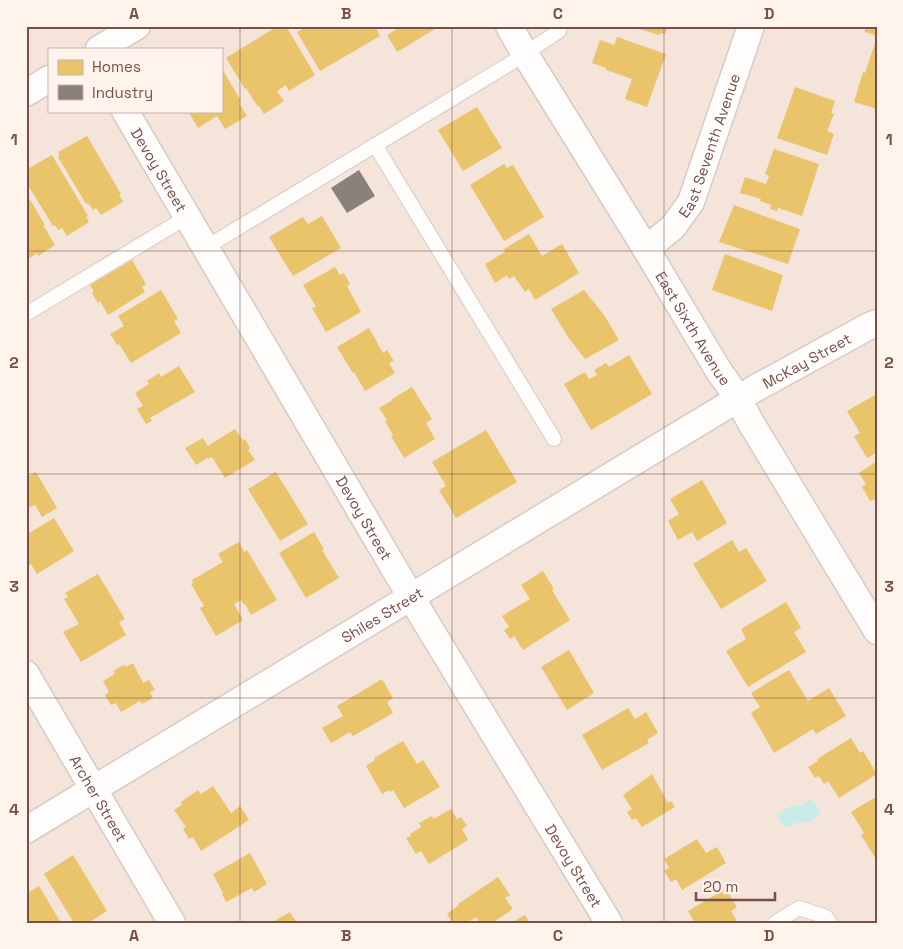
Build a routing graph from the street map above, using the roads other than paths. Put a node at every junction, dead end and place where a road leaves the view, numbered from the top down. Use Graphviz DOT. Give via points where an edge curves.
graph roads {
  1 [pos="137,26"];
  2 [pos="509,26"];
  3 [pos="560,26"];
  4 [pos="751,26"];
  5 [pos="101,48"];
  6 [pos="525,54"];
  7 [pos="48,80"];
  8 [pos="26,93"];
  9 [pos="126,112"];
  10 [pos="376,145"];
  11 [pos="187,217"];
  12 [pos="205,248"];
  13 [pos="646,249"];
  14 [pos="26,314"];
  15 [pos="877,323"];
  16 [pos="738,399"];
  17 [pos="554,439"];
  18 [pos="412,597"];
  19 [pos="877,631"];
  20 [pos="26,674"];
  21 [pos="94,789"];
  22 [pos="26,830"];
  23 [pos="172,923"];
  24 [pos="609,923"];
  25 [pos="775,923"];
  26 [pos="830,923"];
  1 -- 5 [label="street"];
  2 -- 6 [label="street, East Sixth Avenue"];
  3 -- 6 [label="lane" via="559,31"];
  4 -- 13 [label="street, East Seventh Avenue" via="691,202 673,227"];
  6 -- 10 [label="lane"];
  6 -- 13 [label="street, East Sixth Avenue"];
  7 -- 8 [label="street"];
  9 -- 11 [label="street, Devoy Street"];
  10 -- 12 [label="lane"];
  10 -- 17 [label="lane"];
  11 -- 12 [label="street, Devoy Street"];
  11 -- 14 [label="lane"];
  12 -- 18 [label="street, Devoy Street"];
  13 -- 16 [label="street, East Sixth Avenue"];
  15 -- 16 [label="street, McKay Street"];
  16 -- 18 [label="street, Shiles Street"];
  16 -- 19 [label="street, East Sixth Avenue"];
  18 -- 21 [label="street, Shiles Street"];
  18 -- 24 [label="street, Devoy Street"];
  20 -- 21 [label="street, Archer Street"];
  21 -- 22 [label="street, Shiles Street"];
  21 -- 23 [label="street, Archer Street"];
  25 -- 26 [label="lane" via="799,908 826,916"];
}
